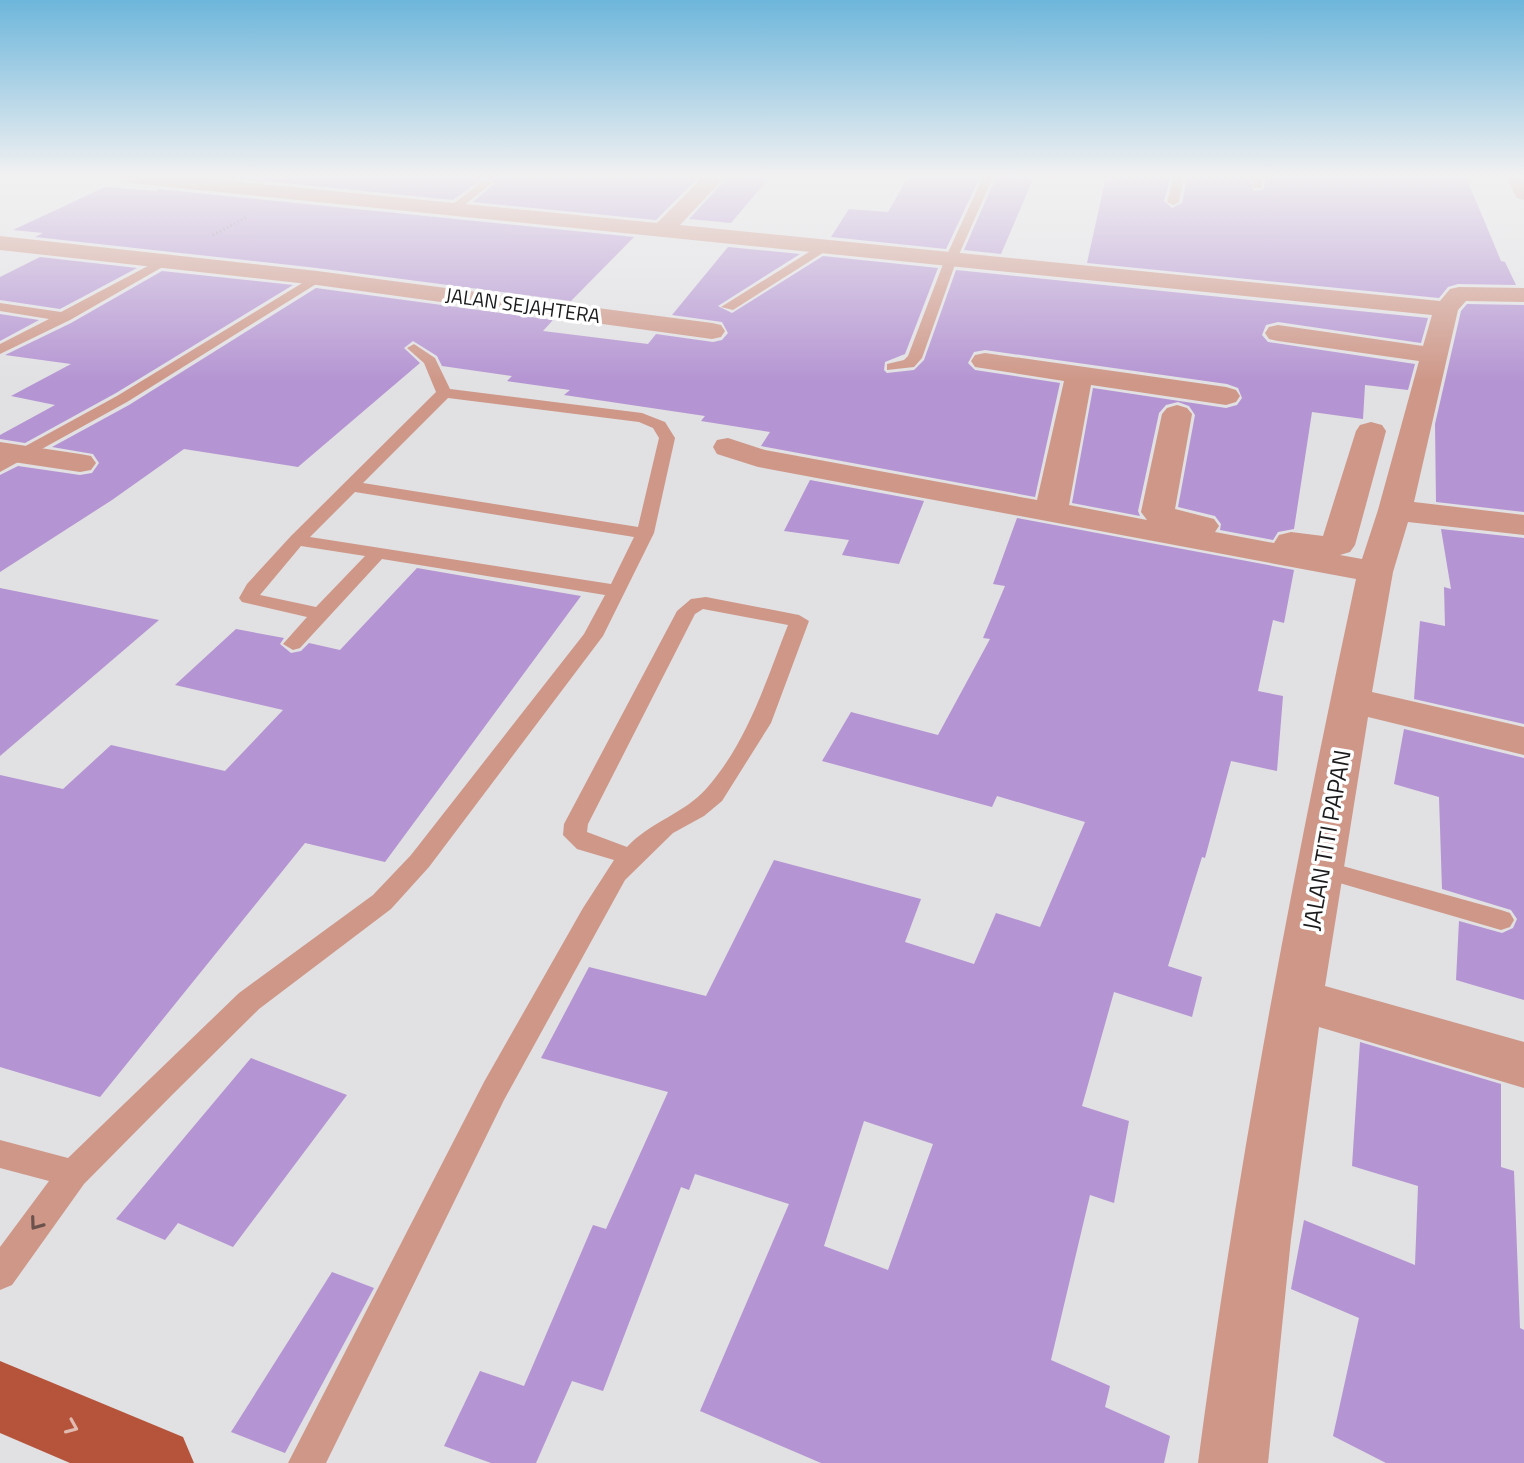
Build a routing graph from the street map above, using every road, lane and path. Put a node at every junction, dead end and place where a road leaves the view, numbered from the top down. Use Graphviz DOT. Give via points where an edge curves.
graph roads {
  1 [pos="21,245"];
  2 [pos="196,245"];
  3 [pos="818,245"];
  4 [pos="957,245"];
  5 [pos="825,246"];
  6 [pos="951,259"];
  7 [pos="167,261"];
  8 [pos="317,278"];
  9 [pos="1524,295"];
  10 [pos="0,307"];
  11 [pos="728,307"];
  12 [pos="1446,309"];
  13 [pos="65,317"];
  14 [pos="712,331"];
  15 [pos="1278,333"];
  16 [pos="414,348"];
  17 [pos="0,350"];
  18 [pos="1432,355"];
  19 [pos="985,361"];
  20 [pos="892,367"];
  21 [pos="1079,376"];
  22 [pos="444,393"];
  23 [pos="1226,396"];
  24 [pos="1177,414"];
  25 [pos="1371,431"];
  26 [pos="728,447"];
  27 [pos="8,458"];
  28 [pos="80,463"];
  29 [pos="349,486"];
  30 [pos="1383,501"];
  31 [pos="1051,512"];
  32 [pos="1524,525"];
  33 [pos="645,533"];
  34 [pos="297,540"];
  35 [pos="379,552"];
  36 [pos="1375,572"];
  37 [pos="617,591"];
  38 [pos="320,614"];
  39 [pos="293,644"];
  40 [pos="1350,700"];
  41 [pos="1524,741"];
  42 [pos="632,857"];
  43 [pos="1321,869"];
  44 [pos="1501,920"];
  45 [pos="1298,1000"];
  46 [pos="1524,1065"];
  47 [pos="0,1154"];
  48 [pos="73,1174"];
  49 [pos="0,1274"];
  50 [pos="0,1397"];
  51 [pos="157,1463"];
  52 [pos="307,1463"];
  53 [pos="1233,1463"];
  1 -- 7 [label="street, JALAN SEJAHTERA"];
  2 -- 7 [label="path"];
  3 -- 5 [label="street"];
  4 -- 6 [label="lane"];
  5 -- 6 [label="street"];
  5 -- 11 [label="lane"];
  6 -- 12 [label="street"];
  6 -- 20 [label="lane" via="915,358"];
  7 -- 8 [label="street, JALAN SEJAHTERA"];
  7 -- 13 [label="lane"];
  8 -- 14 [label="street, JALAN SEJAHTERA"];
  8 -- 27 [label="lane" via="122,399"];
  9 -- 12 [label="street" via="1459,294"];
  10 -- 13 [label="lane"];
  12 -- 18 [label="street, JALAN TITI PAPAN"];
  13 -- 17 [label="lane"];
  15 -- 18 [label="street"];
  16 -- 22 [label="lane" via="435,369"];
  18 -- 30 [label="street, JALAN TITI PAPAN"];
  19 -- 21 [label="street"];
  21 -- 23 [label="street"];
  21 -- 31 [label="street"];
  22 -- 29 [label="lane"];
  22 -- 33 [label="lane" via="615,413 659,425 667,438"];
  24 -- 30 [label="street" via="1158,512 1165,518 1335,547"];
  25 -- 30 [label="street"];
  26 -- 31 [label="street" via="758,458"];
  27 -- 28 [label="street"];
  29 -- 33 [label="lane"];
  29 -- 34 [label="lane"];
  30 -- 32 [label="street"];
  30 -- 36 [label="street, JALAN TITI PAPAN"];
  31 -- 36 [label="street"];
  33 -- 37 [label="lane"];
  34 -- 35 [label="lane"];
  34 -- 38 [label="lane" via="249,598"];
  35 -- 37 [label="lane"];
  35 -- 38 [label="lane"];
  36 -- 40 [label="street, JALAN TITI PAPAN"];
  37 -- 48 [label="lane" via="577,659 411,871 382,902 249,1001"];
  38 -- 39 [label="lane"];
  40 -- 41 [label="street"];
  40 -- 43 [label="street, JALAN TITI PAPAN"];
  42 -- 42 [label="lane" via="586,843 575,835 576,824 687,611 706,603 799,621 760,723 714,795 665,827"];
  42 -- 52 [label="lane" via="616,874 494,1091"];
  43 -- 44 [label="lane"];
  43 -- 45 [label="street, JALAN TITI PAPAN"];
  45 -- 46 [label="street"];
  45 -- 53 [label="street, JALAN TITI PAPAN" via="1248,1314"];
  47 -- 48 [label="lane"];
  48 -- 49 [label="lane, one-way"];
  50 -- 51 [label="main road, one-way"];
}
